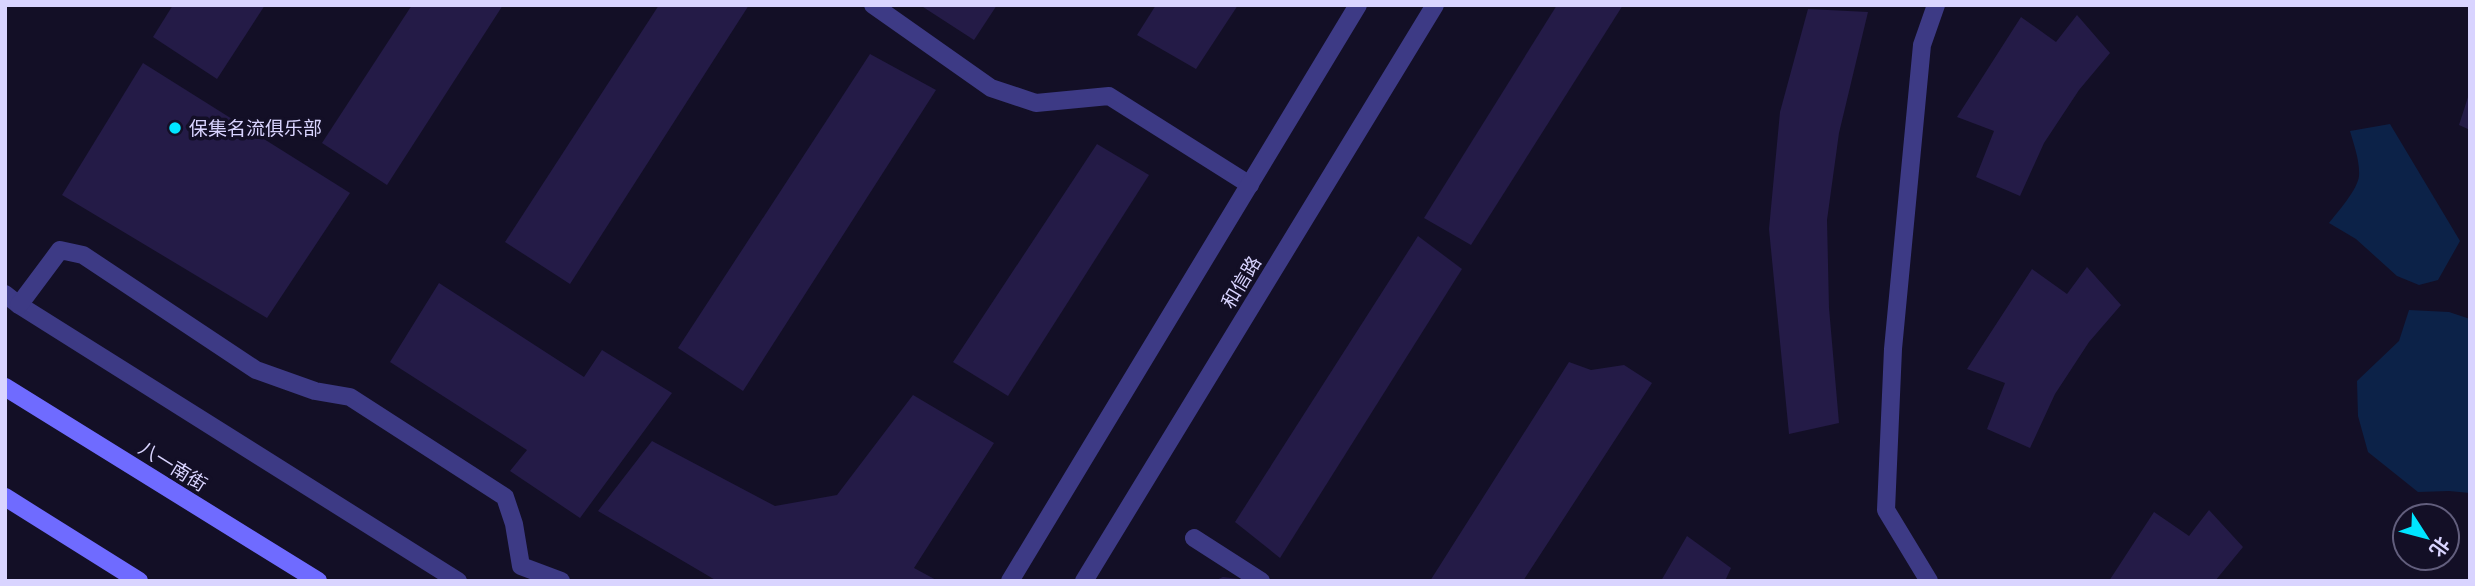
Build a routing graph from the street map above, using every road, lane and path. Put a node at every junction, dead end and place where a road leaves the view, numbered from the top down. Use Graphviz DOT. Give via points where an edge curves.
graph roads {
  1 [pos="873,5"];
  2 [pos="1358,5"];
  3 [pos="1435,5"];
  4 [pos="1936,5"];
  5 [pos="1250,185"];
  6 [pos="12,299"];
  7 [pos="5,387"];
  8 [pos="5,496"];
  9 [pos="1194,538"];
  10 [pos="139,581"];
  11 [pos="318,581"];
  12 [pos="458,581"];
  13 [pos="561,581"];
  14 [pos="1010,581"];
  15 [pos="1084,581"];
  16 [pos="1261,581"];
  17 [pos="1929,581"];
  1 -- 5 [label="street" via="991,88 1036,103 1109,96"];
  2 -- 5 [label="street"];
  3 -- 15 [label="street, 和信路"];
  4 -- 17 [label="street" via="1922,45 1893,349 1886,510"];
  5 -- 14 [label="street"];
  6 -- 12 [label="street"];
  6 -- 13 [label="street" via="60,250 83,255 256,370 314,391 351,397 505,497 521,566"];
  7 -- 11 [label="main road, 八一南街"];
  8 -- 10 [label="main road"];
  9 -- 16 [label="street"];
}
